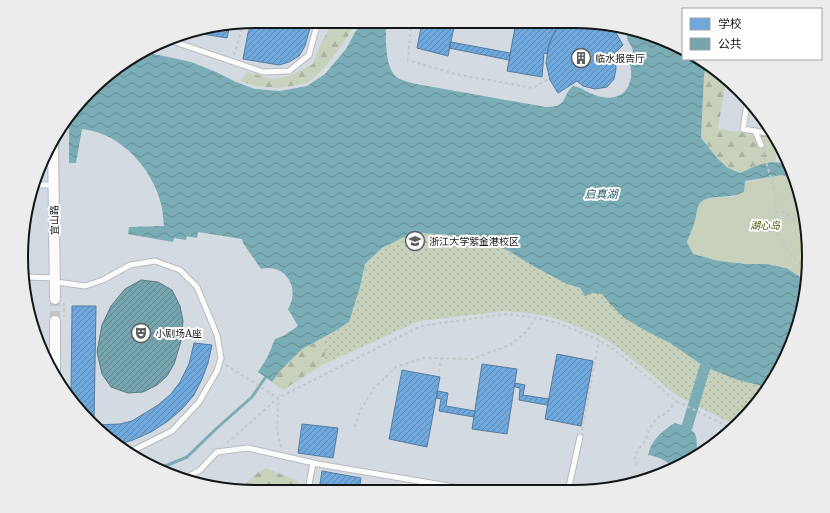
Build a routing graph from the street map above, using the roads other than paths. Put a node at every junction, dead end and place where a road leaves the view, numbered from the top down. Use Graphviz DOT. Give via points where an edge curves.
graph roads {
  1 [pos="316,28"];
  2 [pos="176,42"];
  3 [pos="746,108"];
  4 [pos="755,131"];
  5 [pos="765,133"];
  6 [pos="761,145"];
  7 [pos="53,153"];
  8 [pos="39,185"];
  9 [pos="54,185"];
  10 [pos="29,277"];
  11 [pos="56,280"];
  12 [pos="55,299"];
  13 [pos="55,321"];
  14 [pos="52,358"];
  15 [pos="580,437"];
  16 [pos="135,449"];
  17 [pos="313,463"];
  18 [pos="191,475"];
  19 [pos="309,485"];
  20 [pos="427,485"];
  21 [pos="569,485"];
  1 -- 2 [label="lane" via="310,55 289,71 263,72"];
  3 -- 4 [label="lane" via="743,129"];
  4 -- 5 [label="lane"];
  4 -- 6 [label="lane"];
  7 -- 9 [label="street, 宜山路"];
  8 -- 9 [label="lane"];
  9 -- 11 [label="street, 宜山路"];
  10 -- 11 [label="lane"];
  11 -- 12 [label="street, 宜山路"];
  11 -- 16 [label="lane" via="85,286 103,280 130,265 155,261 180,270 197,287 217,335 221,358 217,371 199,402 172,431"];
  13 -- 14 [label="street"];
  15 -- 21 [label="lane"];
  17 -- 18 [label="lane" via="248,448 217,452 200,470"];
  17 -- 19 [label="lane"];
  17 -- 20 [label="lane"];
}
